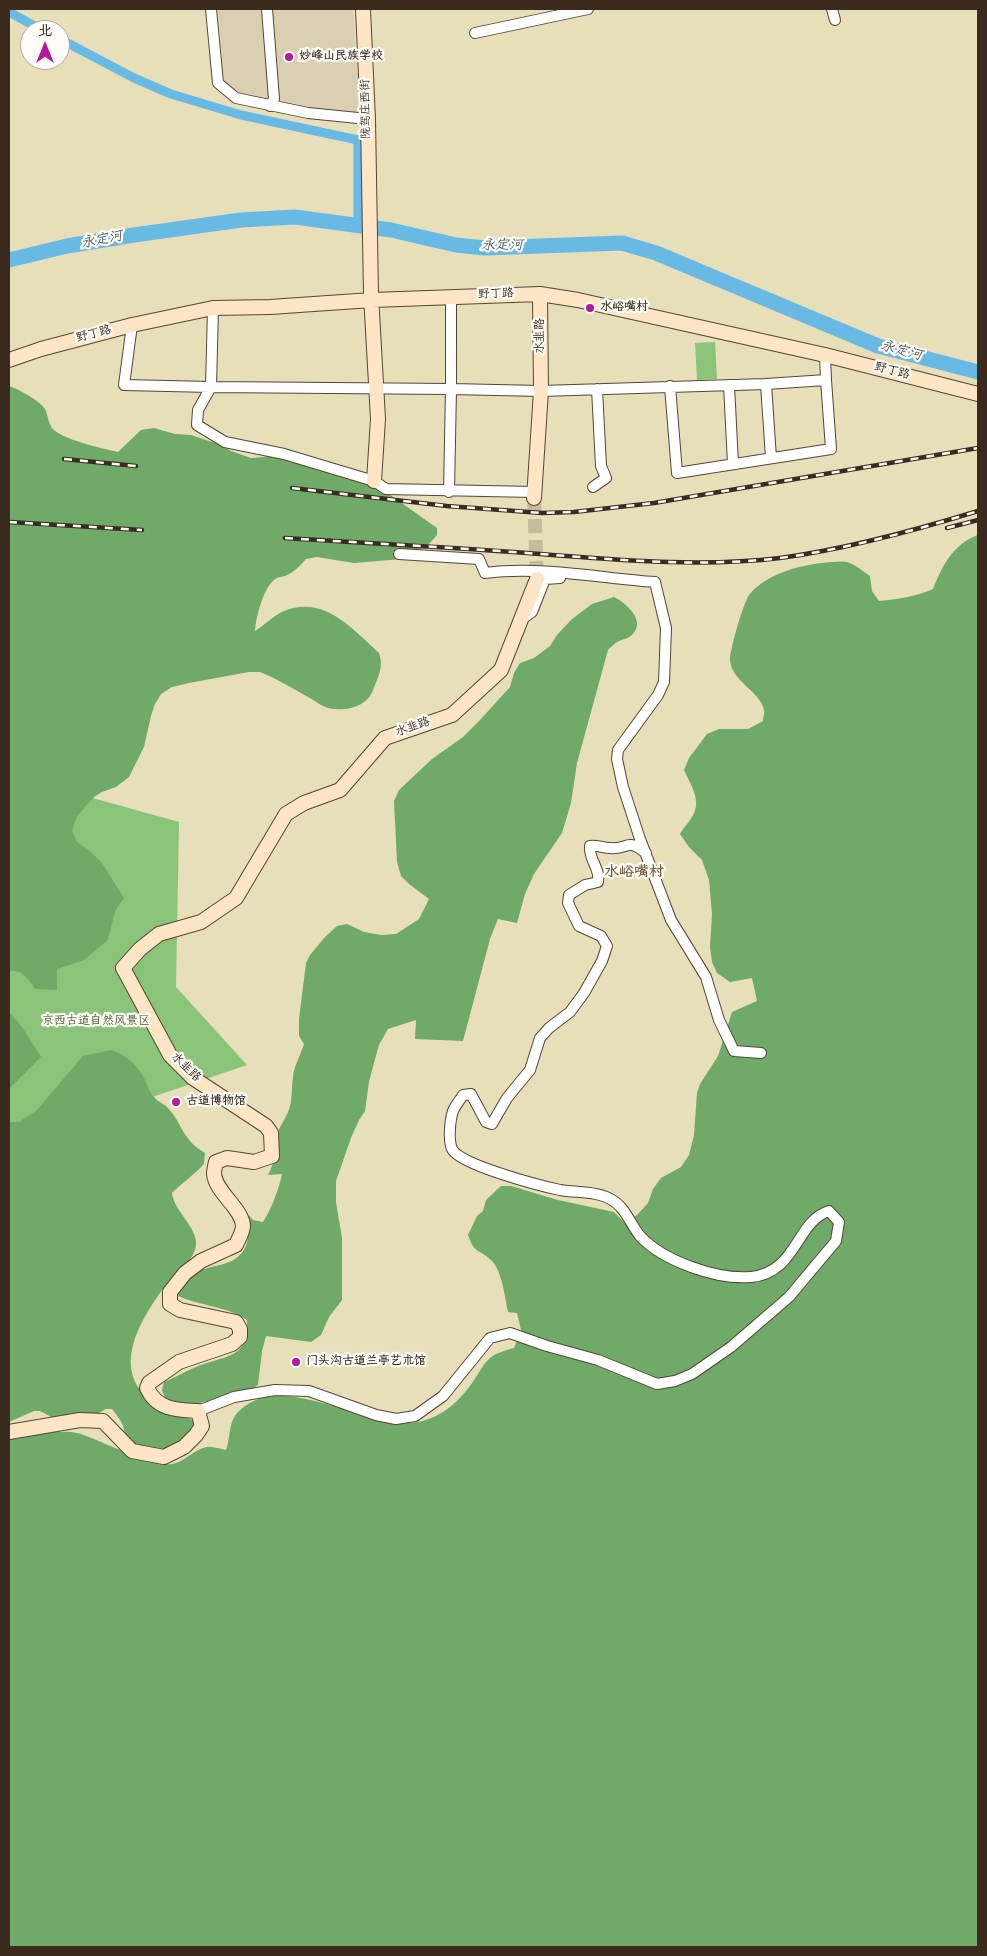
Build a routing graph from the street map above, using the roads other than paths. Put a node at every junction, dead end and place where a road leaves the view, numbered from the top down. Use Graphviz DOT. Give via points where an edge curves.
graph roads {
  1 [pos="211,9"];
  2 [pos="267,9"];
  3 [pos="363,9"];
  4 [pos="588,9"];
  5 [pos="832,9"];
  6 [pos="835,20"];
  7 [pos="475,33"];
  8 [pos="270,106"];
  9 [pos="368,119"];
  10 [pos="540,294"];
  11 [pos="372,297"];
  12 [pos="451,297"];
  13 [pos="213,308"];
  14 [pos="132,325"];
  15 [pos="825,355"];
  16 [pos="9,360"];
  17 [pos="826,380"];
  18 [pos="766,384"];
  19 [pos="729,385"];
  20 [pos="670,386"];
  21 [pos="211,387"];
  22 [pos="376,388"];
  23 [pos="452,389"];
  24 [pos="598,389"];
  25 [pos="541,392"];
  26 [pos="978,394"];
  27 [pos="771,458"];
  28 [pos="733,464"];
  29 [pos="374,481"];
  30 [pos="593,487"];
  31 [pos="449,492"];
  32 [pos="534,495"];
  33 [pos="399,554"];
  34 [pos="584,575"];
  35 [pos="537,578"];
  36 [pos="521,620"];
  37 [pos="646,853"];
  38 [pos="761,1053"];
  39 [pos="198,1411"];
  40 [pos="9,1432"];
  1 -- 8 [label="street" via="218,83 236,98"];
  2 -- 8 [label="street" via="274,99"];
  3 -- 9 [label="street, 陇驾庄西街"];
  4 -- 7 [label="street"];
  5 -- 6 [label="street"];
  8 -- 9 [label="street"];
  9 -- 11 [label="street, 陇驾庄西街"];
  10 -- 12 [label="street, 野丁路"];
  10 -- 15 [label="street, 野丁路"];
  10 -- 25 [label="street, 水韭路"];
  11 -- 12 [label="street, 野丁路"];
  11 -- 13 [label="street, 野丁路" via="270,307"];
  11 -- 22 [label="street, 陇驾庄西街"];
  12 -- 23 [label="street"];
  13 -- 14 [label="street, 野丁路"];
  13 -- 21 [label="street"];
  14 -- 16 [label="street, 野丁路"];
  14 -- 21 [label="street" via="124,385"];
  15 -- 17 [label="street"];
  15 -- 26 [label="street, 野丁路"];
  17 -- 18 [label="street"];
  17 -- 27 [label="street" via="831,449"];
  18 -- 19 [label="street"];
  18 -- 27 [label="street"];
  19 -- 20 [label="street"];
  19 -- 28 [label="street"];
  20 -- 24 [label="street"];
  20 -- 28 [label="street" via="677,473"];
  21 -- 22 [label="street"];
  21 -- 29 [label="street" via="198,410 197,425 225,442 284,454"];
  22 -- 23 [label="street"];
  22 -- 29 [label="street, 陇驾庄西街" via="378,419"];
  23 -- 25 [label="street"];
  23 -- 31 [label="street"];
  24 -- 25 [label="street"];
  24 -- 30 [label="street" via="601,466 606,478"];
  25 -- 32 [label="street, 水韭路"];
  27 -- 28 [label="street"];
  29 -- 31 [label="street" via="386,489"];
  31 -- 32 [label="street"];
  33 -- 34 [label="street" via="479,559 485,573 528,571"];
  34 -- 36 [label="street" via="545,579 532,612"];
  34 -- 37 [label="street" via="655,582 666,628 664,682 658,695 624,739 617,759 623,787"];
  35 -- 36 [label="street, 水韭路"];
  36 -- 39 [label="street, 水韭路" via="501,670 452,715 385,738 340,790 304,803 286,814 236,898 201,922 159,934 123,968 170,1055 194,1078 266,1126 271,1133 272,1156 254,1162 227,1158 216,1162 214,1174 239,1215 240,1235 236,1245 201,1261 185,1273 170,1292 170,1304 180,1310 236,1322 240,1329 240,1337 232,1344 179,1362 149,1383 150,1396 158,1403 173,1410"];
  37 -- 38 [label="street" via="671,920 706,977 719,1020 734,1051"];
  37 -- 39 [label="street" via="630,843 611,848 590,846 589,851 600,875 598,882 585,885 569,895 568,904 579,926 601,936 608,946 602,961 570,1012 540,1038 530,1070 507,1098 492,1124 486,1122 471,1094 463,1095 453,1111 452,1149 458,1157 487,1169 560,1190 612,1200 652,1247 703,1271 752,1277 778,1267 808,1228 821,1214 829,1211 839,1222 836,1242 789,1297 731,1348 692,1374 675,1381 657,1384 598,1360 510,1333 490,1338 443,1396 415,1416 390,1418 309,1392 275,1390 234,1397"];
  39 -- 40 [label="street" via="202,1426 196,1435 184,1447 164,1457 132,1450 103,1421 80,1420"];
}
